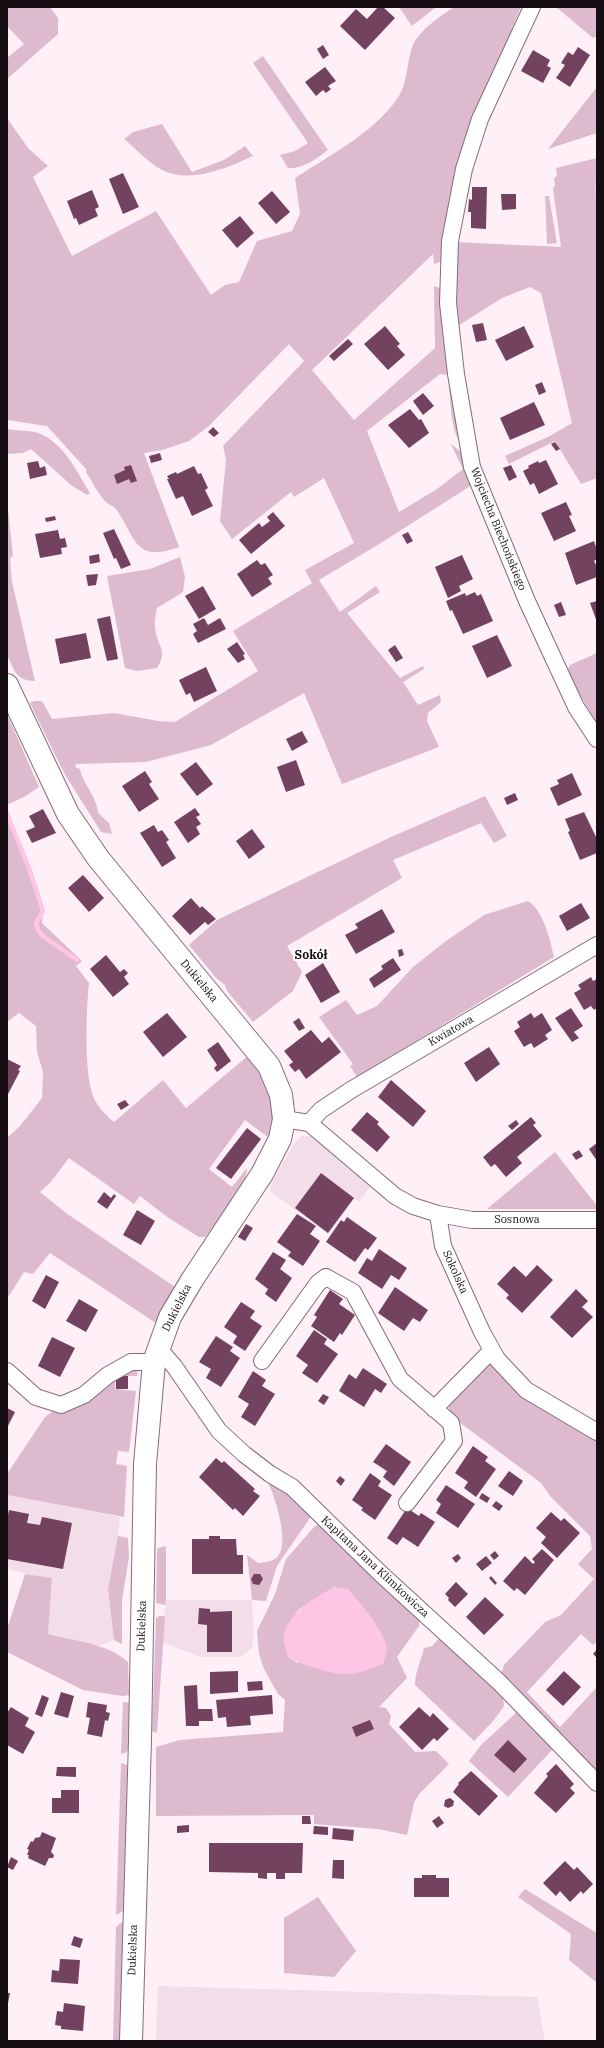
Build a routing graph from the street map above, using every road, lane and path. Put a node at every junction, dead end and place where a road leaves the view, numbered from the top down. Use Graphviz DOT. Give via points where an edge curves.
graph roads {
  1 [pos="532,7"];
  2 [pos="7,685"];
  3 [pos="597,739"];
  4 [pos="597,945"];
  5 [pos="284,1119"];
  6 [pos="309,1123"];
  7 [pos="438,1214"];
  8 [pos="597,1220"];
  9 [pos="492,1350"];
  10 [pos="156,1355"];
  11 [pos="262,1360"];
  12 [pos="7,1371"];
  13 [pos="434,1409"];
  14 [pos="597,1432"];
  15 [pos="407,1503"];
  16 [pos="597,1783"];
  17 [pos="131,2041"];
  1 -- 3 [label="street, Wojciecha Biechońskiego" via="480,119 464,169 450,241 448,303 456,374 472,467 560,674 576,707"];
  2 -- 5 [label="main road, Dukielska" via="68,814 98,858 268,1066 281,1095"];
  4 -- 6 [label="street, Kwiatowa" via="351,1090 321,1110"];
  5 -- 6 [label="street"];
  5 -- 10 [label="main road, Dukielska" via="280,1139 262,1174 170,1317"];
  6 -- 7 [label="street" via="395,1196 413,1206"];
  7 -- 8 [label="street, Sosnowa" via="472,1220"];
  7 -- 9 [label="street, Sokolska" via="443,1246"];
  9 -- 13 [label="street"];
  9 -- 14 [label="street, Sokolska" via="497,1359 526,1390"];
  10 -- 12 [label="street" via="131,1362 108,1375 84,1395 61,1405 36,1397"];
  10 -- 16 [label="street, Kapitana Jana Klimkowicza" via="174,1366 219,1431 270,1474 292,1487 381,1574 499,1682"];
  10 -- 17 [label="main road, Dukielska" via="145,1464"];
  11 -- 13 [label="street" via="318,1283 329,1277 352,1292 400,1380"];
  13 -- 15 [label="street" via="451,1423 454,1442"];
}
